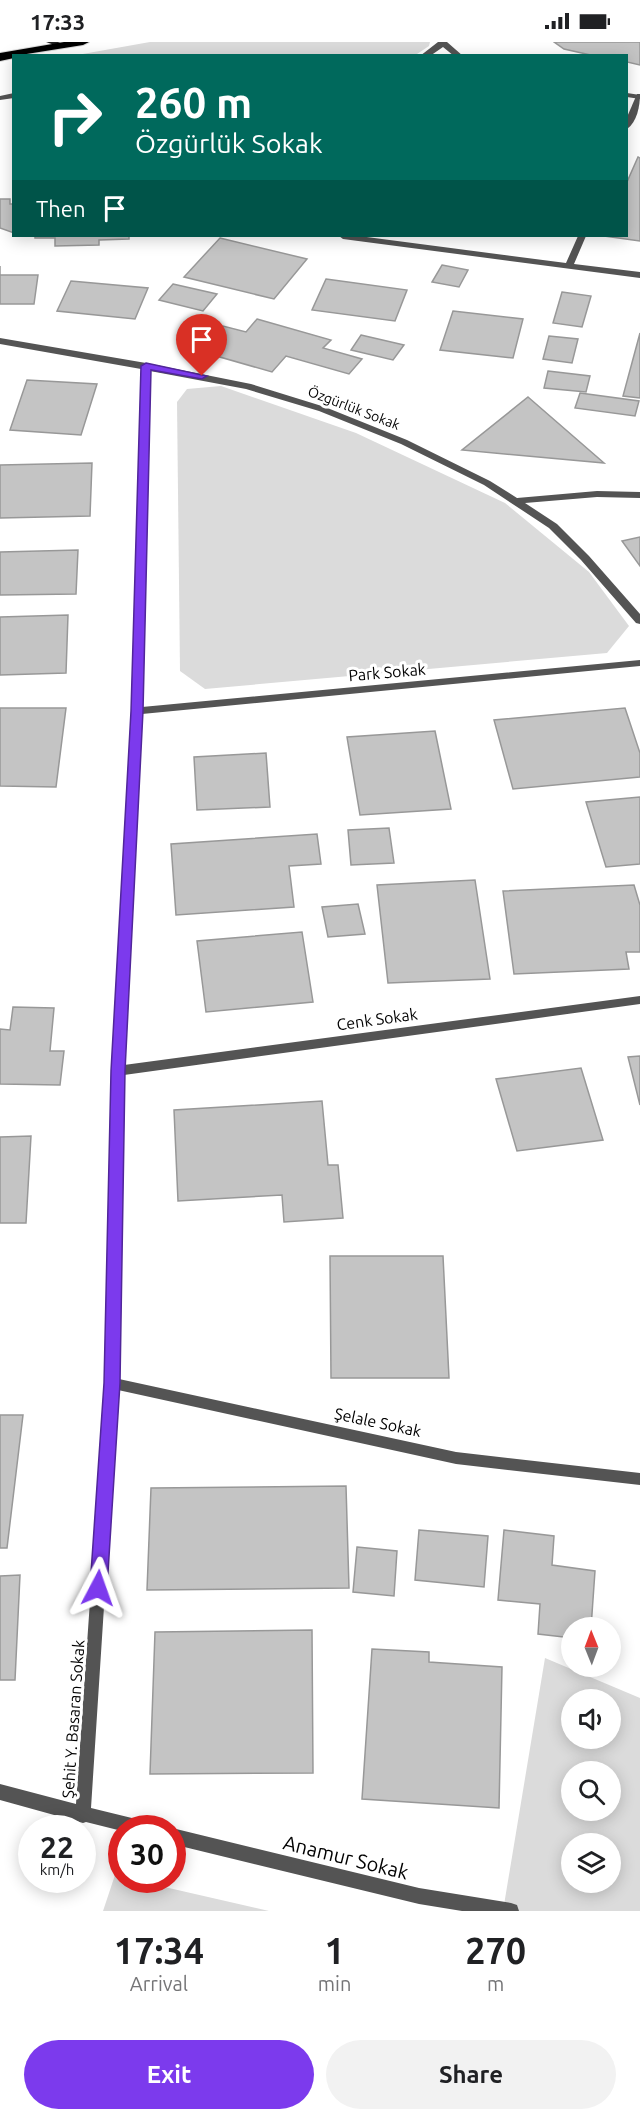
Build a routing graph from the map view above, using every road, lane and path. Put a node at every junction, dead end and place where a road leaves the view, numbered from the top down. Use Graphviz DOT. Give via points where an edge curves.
graph roads {
  1 [pos="50,42"];
  2 [pos="83,42"];
  3 [pos="443,43"];
  4 [pos="63,46"];
  5 [pos="17,54"];
  6 [pos="427,54"];
  7 [pos="457,54"];
  8 [pos="640,96"];
  9 [pos="628,125"];
  10 [pos="351,237"];
  11 [pos="582,237"];
  12 [pos="569,266"];
  13 [pos="640,275"];
  14 [pos="0,341"];
  15 [pos="146,366"];
  16 [pos="640,495"];
  17 [pos="519,501"];
  18 [pos="640,621"];
  19 [pos="640,663"];
  20 [pos="137,711"];
  21 [pos="640,1000"];
  22 [pos="118,1071"];
  23 [pos="112,1383"];
  24 [pos="640,1479"];
  25 [pos="0,1792"];
  26 [pos="83,1815"];
  27 [pos="186,1839"];
  28 [pos="511,1911"];
  1 -- 4 [label="main road"];
  2 -- 4 [label="highway"];
  3 -- 6 [label="street"];
  3 -- 7 [label="street"];
  4 -- 5 [label="highway"];
  8 -- 9 [label="street"];
  10 -- 12 [label="street"];
  11 -- 12 [label="street"];
  12 -- 13 [label="street"];
  14 -- 15 [label="street, Özgürlük Sokak"];
  15 -- 17 [label="street, Özgürlük Sokak" via="248,386 322,409 446,462"];
  15 -- 20 [label="street, Şehit Y. Basaran Sokak"];
  16 -- 17 [label="street" via="597,494"];
  17 -- 18 [label="street, Özgürlük Sokak" via="553,526"];
  19 -- 20 [label="street, Park Sokak"];
  20 -- 22 [label="street, Şehit Y. Basaran Sokak"];
  21 -- 22 [label="street, Cenk Sokak"];
  22 -- 23 [label="street, Şehit Y. Basaran Sokak"];
  23 -- 24 [label="street, Şelale Sokak" via="456,1458"];
  23 -- 26 [label="street, Şehit Y. Basaran Sokak"];
  25 -- 26 [label="street"];
  27 -- 28 [label="street, Anamur Sokak" via="419,1896"];
}
